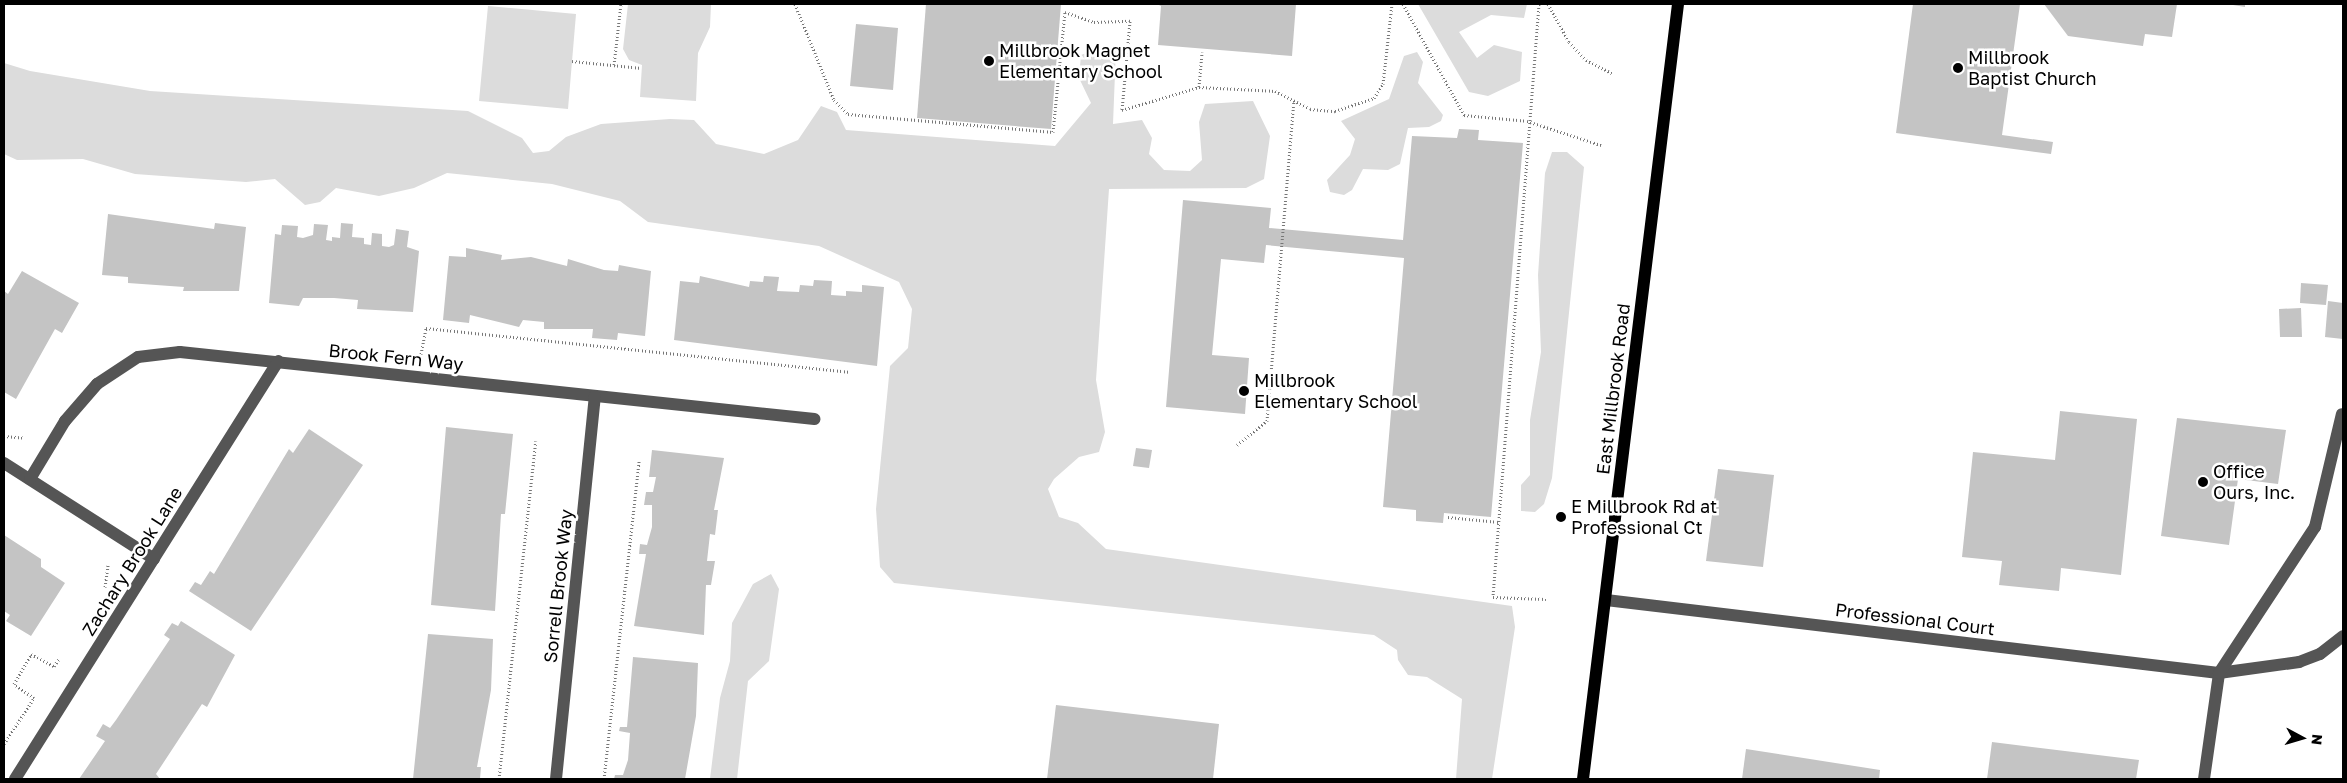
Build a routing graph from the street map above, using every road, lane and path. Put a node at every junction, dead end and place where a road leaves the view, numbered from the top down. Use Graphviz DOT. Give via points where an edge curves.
graph roads {
  1 [pos="621,4"];
  2 [pos="795,4"];
  3 [pos="1392,4"];
  4 [pos="1403,4"];
  5 [pos="1540,4"];
  6 [pos="1548,4"];
  7 [pos="1678,4"];
  8 [pos="1202,52"];
  9 [pos="572,61"];
  10 [pos="614,65"];
  11 [pos="642,68"];
  12 [pos="1612,73"];
  13 [pos="1199,86"];
  14 [pos="1294,101"];
  15 [pos="1527,121"];
  16 [pos="1602,145"];
  17 [pos="278,362"];
  18 [pos="595,396"];
  19 [pos="2342,414"];
  20 [pos="814,419"];
  21 [pos="536,441"];
  22 [pos="1237,444"];
  23 [pos="639,460"];
  24 [pos="4,463"];
  25 [pos="30,479"];
  26 [pos="1448,517"];
  27 [pos="1499,522"];
  28 [pos="154,559"];
  29 [pos="108,566"];
  30 [pos="100,594"];
  31 [pos="1546,599"];
  32 [pos="1606,600"];
  33 [pos="2343,636"];
  34 [pos="64,650"];
  35 [pos="2219,673"];
  36 [pos="4,744"];
  37 [pos="15,779"];
  38 [pos="498,779"];
  39 [pos="556,779"];
  40 [pos="604,779"];
  41 [pos="1582,779"];
  42 [pos="2204,779"];
  1 -- 10 [label="path"];
  2 -- 13 [label="path" via="834,100 848,114 867,118 1053,132 1065,12 1094,22 1130,21 1122,110"];
  3 -- 14 [label="path" via="1387,72 1374,98 1336,111 1310,109"];
  4 -- 15 [label="path" via="1464,115"];
  5 -- 15 [label="path"];
  6 -- 12 [label="path" via="1569,42 1586,60"];
  7 -- 32 [label="main road, East Millbrook Road"];
  8 -- 13 [label="path"];
  9 -- 10 [label="path"];
  10 -- 11 [label="path"];
  13 -- 14 [label="path" via="1274,91"];
  14 -- 22 [label="path" via="1267,421"];
  15 -- 16 [label="path"];
  15 -- 27 [label="path"];
  17 -- 18 [label="street, Brook Fern Way"];
  17 -- 25 [label="street, Brook Fern Way" via="180,352 138,358 97,384 64,421"];
  17 -- 28 [label="street, Zachary Brook Lane"];
  18 -- 20 [label="street, Brook Fern Way"];
  18 -- 39 [label="street, Sorrell Brook Way"];
  19 -- 35 [label="street" via="2315,527"];
  21 -- 38 [label="path"];
  23 -- 40 [label="path"];
  24 -- 25 [label="street"];
  25 -- 28 [label="street"];
  26 -- 27 [label="path"];
  27 -- 31 [label="path" via="1493,597"];
  28 -- 37 [label="street, Zachary Brook Lane"];
  29 -- 30 [label="path"];
  32 -- 35 [label="street, Professional Court"];
  32 -- 41 [label="main road, East Millbrook Road"];
  33 -- 35 [label="street, Professional Court" via="2320,654 2299,662"];
  34 -- 36 [label="path" via="54,666 32,654 14,684 34,698"];
  35 -- 42 [label="street"];
}
